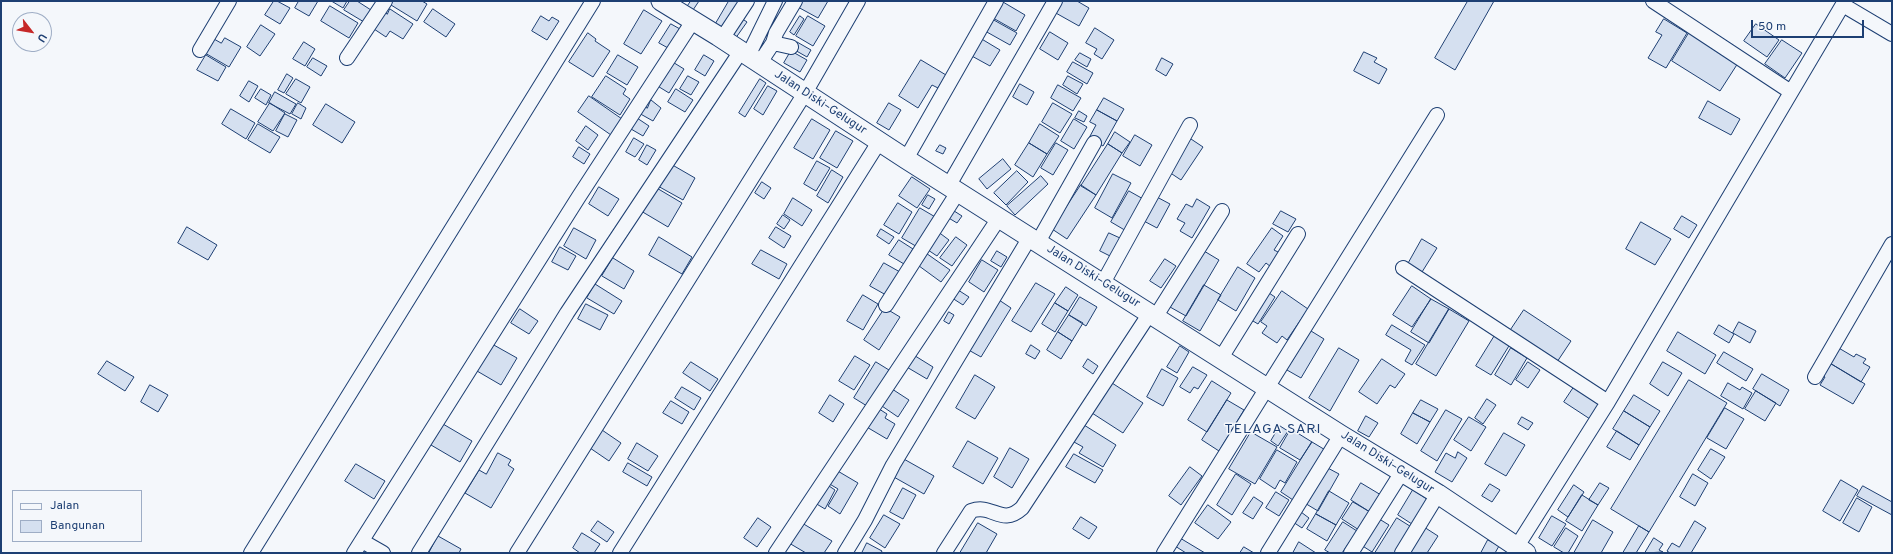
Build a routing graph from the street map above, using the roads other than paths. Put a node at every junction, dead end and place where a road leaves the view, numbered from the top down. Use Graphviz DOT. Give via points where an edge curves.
graph roads {
  1 [pos="229,1"];
  2 [pos="385,1"];
  3 [pos="593,1"];
  4 [pos="661,1"];
  5 [pos="747,1"];
  6 [pos="775,1"];
  7 [pos="795,1"];
  8 [pos="858,1"];
  9 [pos="996,1"];
  10 [pos="1055,1"];
  11 [pos="1653,1"];
  12 [pos="1844,3"];
  13 [pos="693,21"];
  14 [pos="1892,34"];
  15 [pos="722,39"];
  16 [pos="772,45"];
  17 [pos="791,47"];
  18 [pos="200,50"];
  19 [pos="751,53"];
  20 [pos="347,58"];
  21 [pos="1792,92"];
  22 [pos="804,93"];
  23 [pos="1437,115"];
  24 [pos="1190,125"];
  25 [pos="879,142"];
  26 [pos="1094,144"];
  27 [pos="906,159"];
  28 [pos="954,189"];
  29 [pos="1222,211"];
  30 [pos="999,218"];
  31 [pos="1298,234"];
  32 [pos="1034,240"];
  33 [pos="1892,244"];
  34 [pos="1403,268"];
  35 [pos="1103,283"];
  36 [pos="886,305"];
  37 [pos="1153,315"];
  38 [pos="1221,358"];
  39 [pos="1815,378"];
  40 [pos="1266,387"];
  41 [pos="1608,402"];
  42 [pos="1341,436"];
  43 [pos="1402,472"];
  44 [pos="1438,494"];
  45 [pos="362,541"];
  46 [pos="1521,550"];
  47 [pos="251,553"];
  48 [pos="354,553"];
  49 [pos="383,553"];
  50 [pos="419,553"];
  51 [pos="517,553"];
  52 [pos="620,553"];
  53 [pos="776,553"];
  54 [pos="845,553"];
  55 [pos="944,553"];
  56 [pos="1164,553"];
  57 [pos="1268,553"];
  58 [pos="1351,553"];
  59 [pos="1402,553"];
  1 -- 18 [label="street"];
  2 -- 20 [label="street"];
  3 -- 47 [label="street"];
  4 -- 13 [label="main road, Jalan Diski–Gelugur"];
  5 -- 15 [label="street"];
  6 -- 19 [label="street"];
  7 -- 16 [label="street" via="776,33"];
  8 -- 22 [label="street"];
  9 -- 27 [label="street"];
  10 -- 28 [label="street"];
  11 -- 21 [label="street"];
  12 -- 14 [label="street"];
  12 -- 21 [label="street"];
  13 -- 15 [label="main road, Jalan Diski–Gelugur"];
  13 -- 45 [label="street"];
  15 -- 19 [label="main road, Jalan Diski–Gelugur"];
  16 -- 17 [label="street"];
  16 -- 19 [label="street"];
  16 -- 19 [label="street"];
  19 -- 22 [label="main road, Jalan Diski–Gelugur"];
  19 -- 50 [label="street" via="567,313"];
  21 -- 41 [label="street"];
  22 -- 25 [label="main road, Jalan Diski–Gelugur"];
  22 -- 51 [label="street"];
  23 -- 40 [label="street"];
  24 -- 35 [label="street"];
  25 -- 27 [label="main road, Jalan Diski–Gelugur"];
  25 -- 52 [label="street"];
  26 -- 32 [label="street"];
  27 -- 28 [label="main road, Jalan Diski–Gelugur"];
  28 -- 30 [label="main road, Jalan Diski–Gelugur"];
  28 -- 36 [label="street"];
  29 -- 37 [label="street"];
  30 -- 32 [label="main road, Jalan Diski–Gelugur"];
  30 -- 53 [label="street"];
  31 -- 38 [label="street"];
  32 -- 35 [label="main road, Jalan Diski–Gelugur"];
  32 -- 54 [label="street" via="894,465"];
  33 -- 39 [label="street"];
  34 -- 41 [label="street"];
  35 -- 37 [label="main road, Jalan Diski–Gelugur"];
  37 -- 38 [label="main road, Jalan Diski–Gelugur"];
  37 -- 55 [label="street" via="1022,508 1014,515 1005,516 978,509 971,512"];
  38 -- 40 [label="main road, Jalan Diski–Gelugur"];
  40 -- 42 [label="main road, Jalan Diski–Gelugur"];
  40 -- 56 [label="street"];
  41 -- 46 [label="street"];
  42 -- 43 [label="main road, Jalan Diski–Gelugur"];
  42 -- 57 [label="street"];
  43 -- 44 [label="main road, Jalan Diski–Gelugur"];
  43 -- 58 [label="street"];
  44 -- 46 [label="main road, Jalan Diski–Gelugur"];
  44 -- 59 [label="street"];
  45 -- 48 [label="street"];
  45 -- 49 [label="street"];
}
